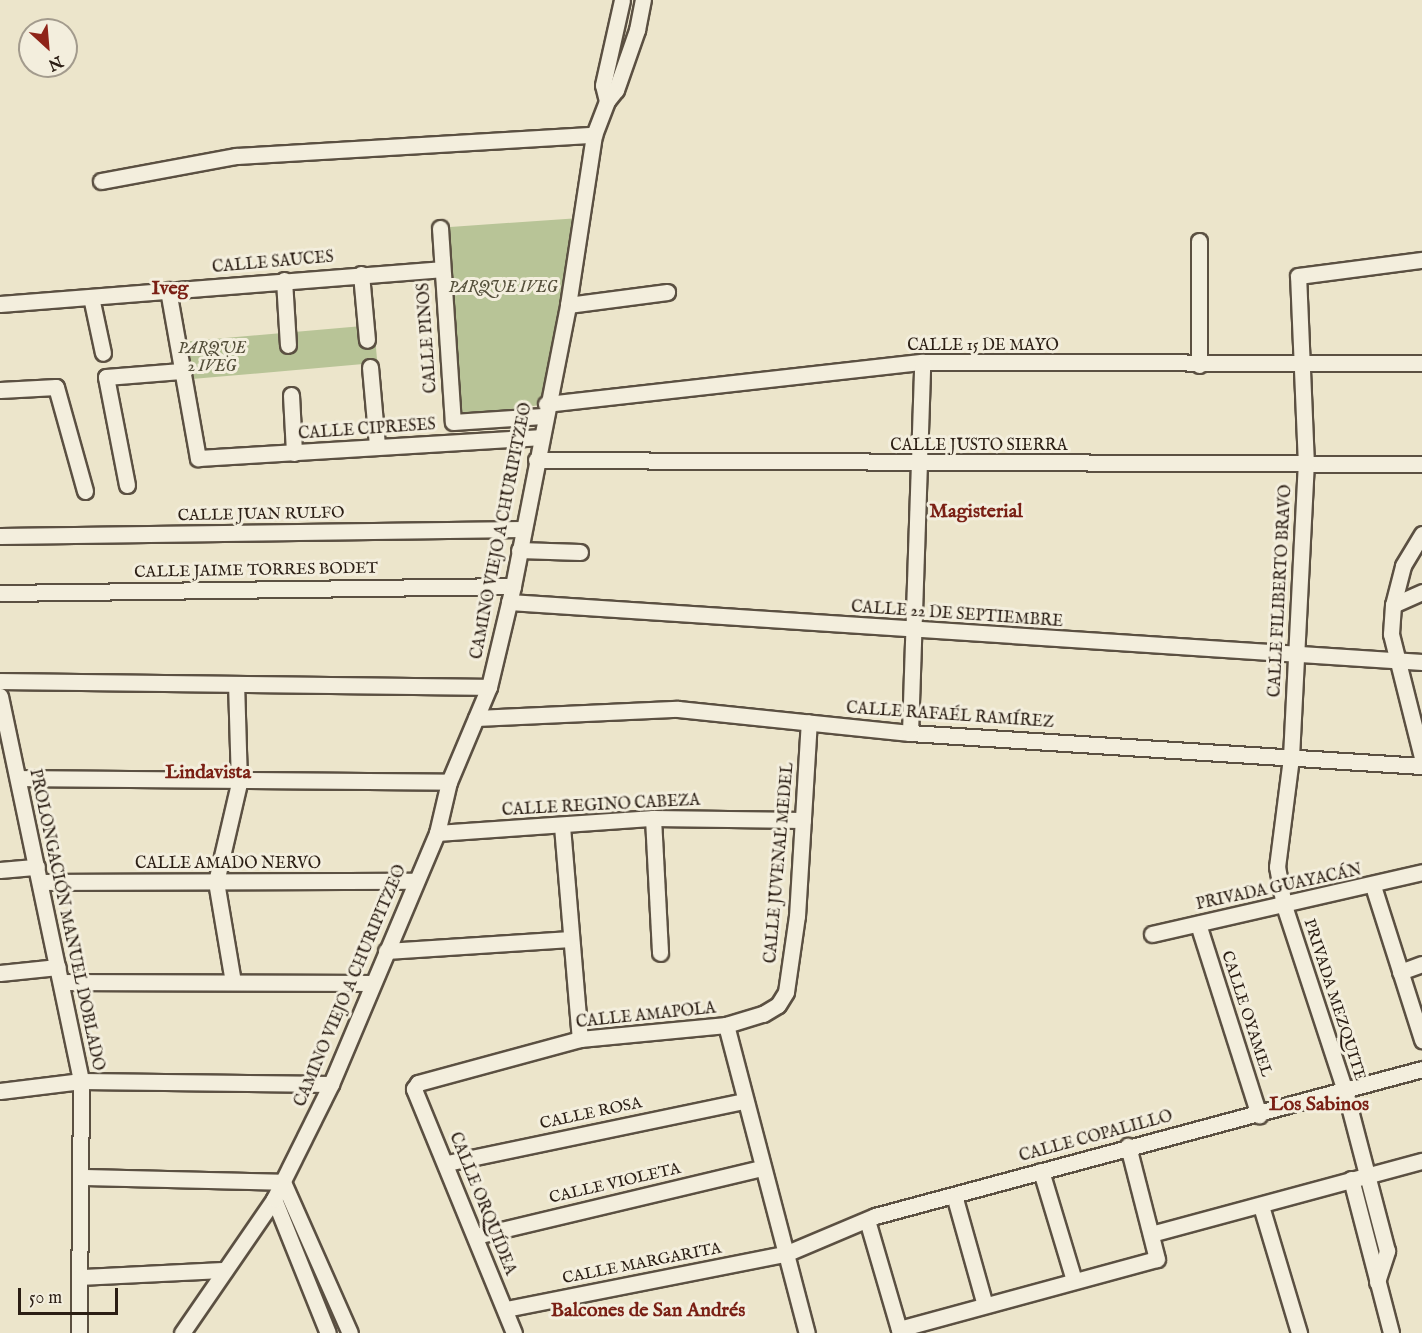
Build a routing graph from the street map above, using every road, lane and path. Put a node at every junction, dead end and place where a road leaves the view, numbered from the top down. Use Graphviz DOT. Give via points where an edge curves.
graph roads {
  1 [pos="622,0"];
  2 [pos="643,0"];
  3 [pos="607,101"];
  4 [pos="594,135"];
  5 [pos="101,181"];
  6 [pos="440,228"];
  7 [pos="1198,241"];
  8 [pos="1422,260"];
  9 [pos="441,269"];
  10 [pos="361,274"];
  11 [pos="284,280"];
  12 [pos="168,290"];
  13 [pos="667,292"];
  14 [pos="91,297"];
  15 [pos="0,304"];
  16 [pos="568,305"];
  17 [pos="367,340"];
  18 [pos="288,345"];
  19 [pos="103,353"];
  20 [pos="922,362"];
  21 [pos="1422,363"];
  22 [pos="1303,364"];
  23 [pos="1199,365"];
  24 [pos="370,367"];
  25 [pos="181,371"];
  26 [pos="0,390"];
  27 [pos="291,395"];
  28 [pos="545,410"];
  29 [pos="539,437"];
  30 [pos="377,446"];
  31 [pos="294,453"];
  32 [pos="536,460"];
  33 [pos="919,464"];
  34 [pos="1422,464"];
  35 [pos="1306,465"];
  36 [pos="127,485"];
  37 [pos="85,491"];
  38 [pos="523,529"];
  39 [pos="1422,534"];
  40 [pos="0,536"];
  41 [pos="519,550"];
  42 [pos="580,552"];
  43 [pos="513,586"];
  44 [pos="1422,592"];
  45 [pos="0,593"];
  46 [pos="509,602"];
  47 [pos="1393,605"];
  48 [pos="915,630"];
  49 [pos="1296,655"];
  50 [pos="1422,662"];
  51 [pos="1402,664"];
  52 [pos="0,681"];
  53 [pos="236,684"];
  54 [pos="489,687"];
  55 [pos="1,702"];
  56 [pos="476,718"];
  57 [pos="809,722"];
  58 [pos="910,733"];
  59 [pos="1291,757"];
  60 [pos="1422,757"];
  61 [pos="1422,766"];
  62 [pos="18,778"];
  63 [pos="449,782"];
  64 [pos="239,783"];
  65 [pos="653,818"];
  66 [pos="803,820"];
  67 [pos="562,826"];
  68 [pos="437,833"];
  69 [pos="0,870"];
  70 [pos="1417,873"];
  71 [pos="39,874"];
  72 [pos="415,881"];
  73 [pos="216,882"];
  74 [pos="1373,886"];
  75 [pos="1284,906"];
  76 [pos="1198,924"];
  77 [pos="1152,934"];
  78 [pos="571,939"];
  79 [pos="386,951"];
  80 [pos="660,953"];
  81 [pos="1422,964"];
  82 [pos="1400,972"];
  83 [pos="0,973"];
  84 [pos="59,974"];
  85 [pos="233,982"];
  86 [pos="372,984"];
  87 [pos="778,1005"];
  88 [pos="726,1025"];
  89 [pos="580,1040"];
  90 [pos="1422,1040"];
  91 [pos="1422,1069"];
  92 [pos="81,1080"];
  93 [pos="331,1084"];
  94 [pos="414,1089"];
  95 [pos="0,1091"];
  96 [pos="1345,1091"];
  97 [pos="743,1101"];
  98 [pos="1258,1115"];
  99 [pos="1128,1146"];
  100 [pos="1422,1161"];
  101 [pos="447,1163"];
  102 [pos="762,1168"];
  103 [pos="1041,1171"];
  104 [pos="1368,1175"];
  105 [pos="82,1177"];
  106 [pos="1351,1179"];
  107 [pos="283,1182"];
  108 [pos="954,1195"];
  109 [pos="273,1199"];
  110 [pos="1262,1206"];
  111 [pos="867,1220"];
  112 [pos="1151,1234"];
  113 [pos="476,1236"];
  114 [pos="785,1254"];
  115 [pos="225,1270"];
  116 [pos="81,1277"];
  117 [pos="327,1279"];
  118 [pos="1074,1280"];
  119 [pos="1377,1282"];
  120 [pos="309,1287"];
  121 [pos="986,1305"];
  122 [pos="506,1309"];
  123 [pos="900,1331"];
  124 [pos="801,1332"];
  125 [pos="79,1333"];
  126 [pos="182,1333"];
  127 [pos="328,1333"];
  128 [pos="350,1333"];
  129 [pos="514,1333"];
  130 [pos="1299,1333"];
  131 [pos="1391,1333"];
  1 -- 3 [label="street, CAMINO VIEJO A CHURIPITZEO" via="603,85"];
  2 -- 3 [label="street, CAMINO VIEJO A CHURIPITZEO" via="638,30 616,90"];
  3 -- 4 [label="street, CAMINO VIEJO A CHURIPITZEO"];
  4 -- 5 [label="street" via="236,156"];
  4 -- 16 [label="street, CAMINO VIEJO A CHURIPITZEO"];
  6 -- 9 [label="street"];
  7 -- 23 [label="street"];
  8 -- 22 [label="street, CALLE FILIBERTO BRAVO" via="1298,276"];
  9 -- 10 [label="street, CALLE SAUCES"];
  9 -- 28 [label="street, CALLE PINOS" via="453,422"];
  10 -- 11 [label="street, CALLE SAUCES"];
  10 -- 17 [label="street"];
  11 -- 12 [label="street, CALLE SAUCES"];
  11 -- 18 [label="street"];
  12 -- 14 [label="street, CALLE SAUCES"];
  12 -- 25 [label="street"];
  13 -- 16 [label="street"];
  14 -- 15 [label="street, CALLE SAUCES"];
  14 -- 19 [label="street"];
  16 -- 28 [label="street, CAMINO VIEJO A CHURIPITZEO"];
  20 -- 23 [label="street, CALLE 15 DE MAYO"];
  20 -- 28 [label="street, CALLE 15 DE MAYO"];
  20 -- 33 [label="street"];
  21 -- 22 [label="street, CALLE 15 DE MAYO"];
  22 -- 23 [label="street, CALLE 15 DE MAYO"];
  22 -- 35 [label="street, CALLE FILIBERTO BRAVO"];
  24 -- 30 [label="street"];
  25 -- 31 [label="street, CALLE CIPRESES" via="198,458"];
  25 -- 36 [label="street" via="106,377"];
  26 -- 37 [label="street" via="56,387"];
  27 -- 31 [label="street"];
  28 -- 29 [label="street, CAMINO VIEJO A CHURIPITZEO"];
  29 -- 30 [label="street, CALLE CIPRESES"];
  29 -- 32 [label="street, CAMINO VIEJO A CHURIPITZEO"];
  30 -- 31 [label="street, CALLE CIPRESES"];
  32 -- 33 [label="street, CALLE JUSTO SIERRA"];
  32 -- 38 [label="street, CAMINO VIEJO A CHURIPITZEO"];
  33 -- 35 [label="street, CALLE JUSTO SIERRA"];
  33 -- 48 [label="street"];
  34 -- 35 [label="street, CALLE JUSTO SIERRA"];
  35 -- 49 [label="street, CALLE FILIBERTO BRAVO"];
  38 -- 40 [label="street, CALLE JUAN RULFO"];
  38 -- 41 [label="street, CAMINO VIEJO A CHURIPITZEO"];
  39 -- 47 [label="street" via="1403,566"];
  41 -- 42 [label="street"];
  41 -- 43 [label="street, CAMINO VIEJO A CHURIPITZEO"];
  43 -- 45 [label="street, CALLE JAIME TORRES BODET"];
  43 -- 46 [label="street, CAMINO VIEJO A CHURIPITZEO"];
  44 -- 47 [label="street"];
  46 -- 48 [label="street, CALLE 22 DE SEPTIEMBRE"];
  46 -- 54 [label="street, CAMINO VIEJO A CHURIPITZEO"];
  47 -- 51 [label="street" via="1391,634"];
  48 -- 49 [label="street, CALLE 22 DE SEPTIEMBRE"];
  48 -- 58 [label="street"];
  49 -- 51 [label="street, CALLE 22 DE SEPTIEMBRE"];
  49 -- 59 [label="street, CALLE FILIBERTO BRAVO"];
  50 -- 51 [label="street, CALLE 22 DE SEPTIEMBRE"];
  51 -- 60 [label="street"];
  52 -- 53 [label="street"];
  53 -- 54 [label="street"];
  53 -- 64 [label="street"];
  54 -- 56 [label="street, CAMINO VIEJO A CHURIPITZEO"];
  55 -- 62 [label="street, PROLONGACIÓN MANUEL DOBLADO"];
  56 -- 57 [label="street, CALLE RAFAÉL RAMÍREZ" via="678,710"];
  56 -- 63 [label="street, CAMINO VIEJO A CHURIPITZEO"];
  57 -- 58 [label="street, CALLE RAFAÉL RAMÍREZ"];
  57 -- 66 [label="street, CALLE JUVENAL MEDEL"];
  58 -- 59 [label="street, CALLE RAFAÉL RAMÍREZ"];
  59 -- 61 [label="street, CALLE RAFAÉL RAMÍREZ"];
  59 -- 75 [label="street, CALLE FILIBERTO BRAVO" via="1277,867"];
  62 -- 64 [label="street"];
  62 -- 71 [label="street, PROLONGACIÓN MANUEL DOBLADO"];
  63 -- 64 [label="street"];
  63 -- 68 [label="street, CAMINO VIEJO A CHURIPITZEO"];
  64 -- 73 [label="street"];
  65 -- 66 [label="street, CALLE REGINO CABEZA"];
  65 -- 67 [label="street, CALLE REGINO CABEZA"];
  65 -- 80 [label="street"];
  66 -- 87 [label="street, CALLE JUVENAL MEDEL" via="797,916 786,992"];
  67 -- 68 [label="street, CALLE REGINO CABEZA"];
  67 -- 78 [label="street"];
  68 -- 72 [label="street, CAMINO VIEJO A CHURIPITZEO"];
  69 -- 71 [label="street, CALLE AMADO NERVO"];
  70 -- 74 [label="street, PRIVADA GUAYACÁN"];
  71 -- 73 [label="street, CALLE AMADO NERVO"];
  71 -- 84 [label="street, PROLONGACIÓN MANUEL DOBLADO"];
  72 -- 73 [label="street, CALLE AMADO NERVO"];
  72 -- 79 [label="street, CAMINO VIEJO A CHURIPITZEO"];
  73 -- 85 [label="street"];
  74 -- 75 [label="street, PRIVADA GUAYACÁN"];
  74 -- 82 [label="street"];
  75 -- 76 [label="street, PRIVADA GUAYACÁN"];
  75 -- 96 [label="street, PRIVADA MEZQUITE"];
  76 -- 77 [label="street, PRIVADA GUAYACÁN"];
  76 -- 98 [label="street, CALLE OYAMEL"];
  78 -- 79 [label="street"];
  78 -- 89 [label="street"];
  79 -- 86 [label="street, CAMINO VIEJO A CHURIPITZEO"];
  81 -- 82 [label="street"];
  82 -- 90 [label="street"];
  83 -- 84 [label="street"];
  84 -- 85 [label="street"];
  84 -- 92 [label="street, PROLONGACIÓN MANUEL DOBLADO"];
  85 -- 86 [label="street"];
  86 -- 93 [label="street, CAMINO VIEJO A CHURIPITZEO"];
  87 -- 88 [label="street, CALLE AMAPOLA" via="763,1014"];
  88 -- 89 [label="street, CALLE AMAPOLA"];
  88 -- 97 [label="street"];
  89 -- 94 [label="street, CALLE AMAPOLA" via="418,1083"];
  91 -- 96 [label="street, CALLE COPALILLO"];
  92 -- 93 [label="street"];
  92 -- 95 [label="street"];
  92 -- 105 [label="street, PROLONGACIÓN MANUEL DOBLADO"];
  93 -- 107 [label="street, CAMINO VIEJO A CHURIPITZEO"];
  94 -- 101 [label="street, CALLE ORQUÍDEA"];
  96 -- 98 [label="street, CALLE COPALILLO"];
  96 -- 104 [label="street, PRIVADA MEZQUITE"];
  97 -- 101 [label="street, CALLE ROSA"];
  97 -- 102 [label="street"];
  98 -- 99 [label="street, CALLE COPALILLO"];
  99 -- 103 [label="street, CALLE COPALILLO"];
  99 -- 112 [label="street"];
  100 -- 104 [label="street"];
  101 -- 113 [label="street, CALLE ORQUÍDEA"];
  102 -- 113 [label="street, CALLE VIOLETA"];
  102 -- 114 [label="street"];
  103 -- 108 [label="street, CALLE COPALILLO"];
  103 -- 118 [label="street"];
  104 -- 106 [label="street"];
  104 -- 119 [label="street, PRIVADA MEZQUITE" via="1387,1251"];
  105 -- 107 [label="street"];
  105 -- 116 [label="street, PROLONGACIÓN MANUEL DOBLADO"];
  106 -- 110 [label="street"];
  106 -- 119 [label="street"];
  107 -- 109 [label="street, CAMINO VIEJO A CHURIPITZEO"];
  107 -- 117 [label="street"];
  108 -- 111 [label="street, CALLE COPALILLO"];
  108 -- 121 [label="street"];
  109 -- 115 [label="street, CAMINO VIEJO A CHURIPITZEO"];
  109 -- 120 [label="street"];
  110 -- 112 [label="street"];
  110 -- 130 [label="street"];
  111 -- 114 [label="street, CALLE COPALILLO"];
  111 -- 123 [label="street"];
  112 -- 118 [label="street" via="1157,1258"];
  113 -- 122 [label="street, CALLE ORQUÍDEA"];
  114 -- 122 [label="street, CALLE MARGARITA"];
  114 -- 124 [label="street"];
  115 -- 116 [label="street"];
  115 -- 126 [label="street, CAMINO VIEJO A CHURIPITZEO"];
  116 -- 125 [label="street, PROLONGACIÓN MANUEL DOBLADO"];
  117 -- 120 [label="street"];
  117 -- 128 [label="street"];
  118 -- 121 [label="street"];
  119 -- 131 [label="street"];
  120 -- 127 [label="street"];
  121 -- 123 [label="street"];
  122 -- 129 [label="street, CALLE ORQUÍDEA"];
}
